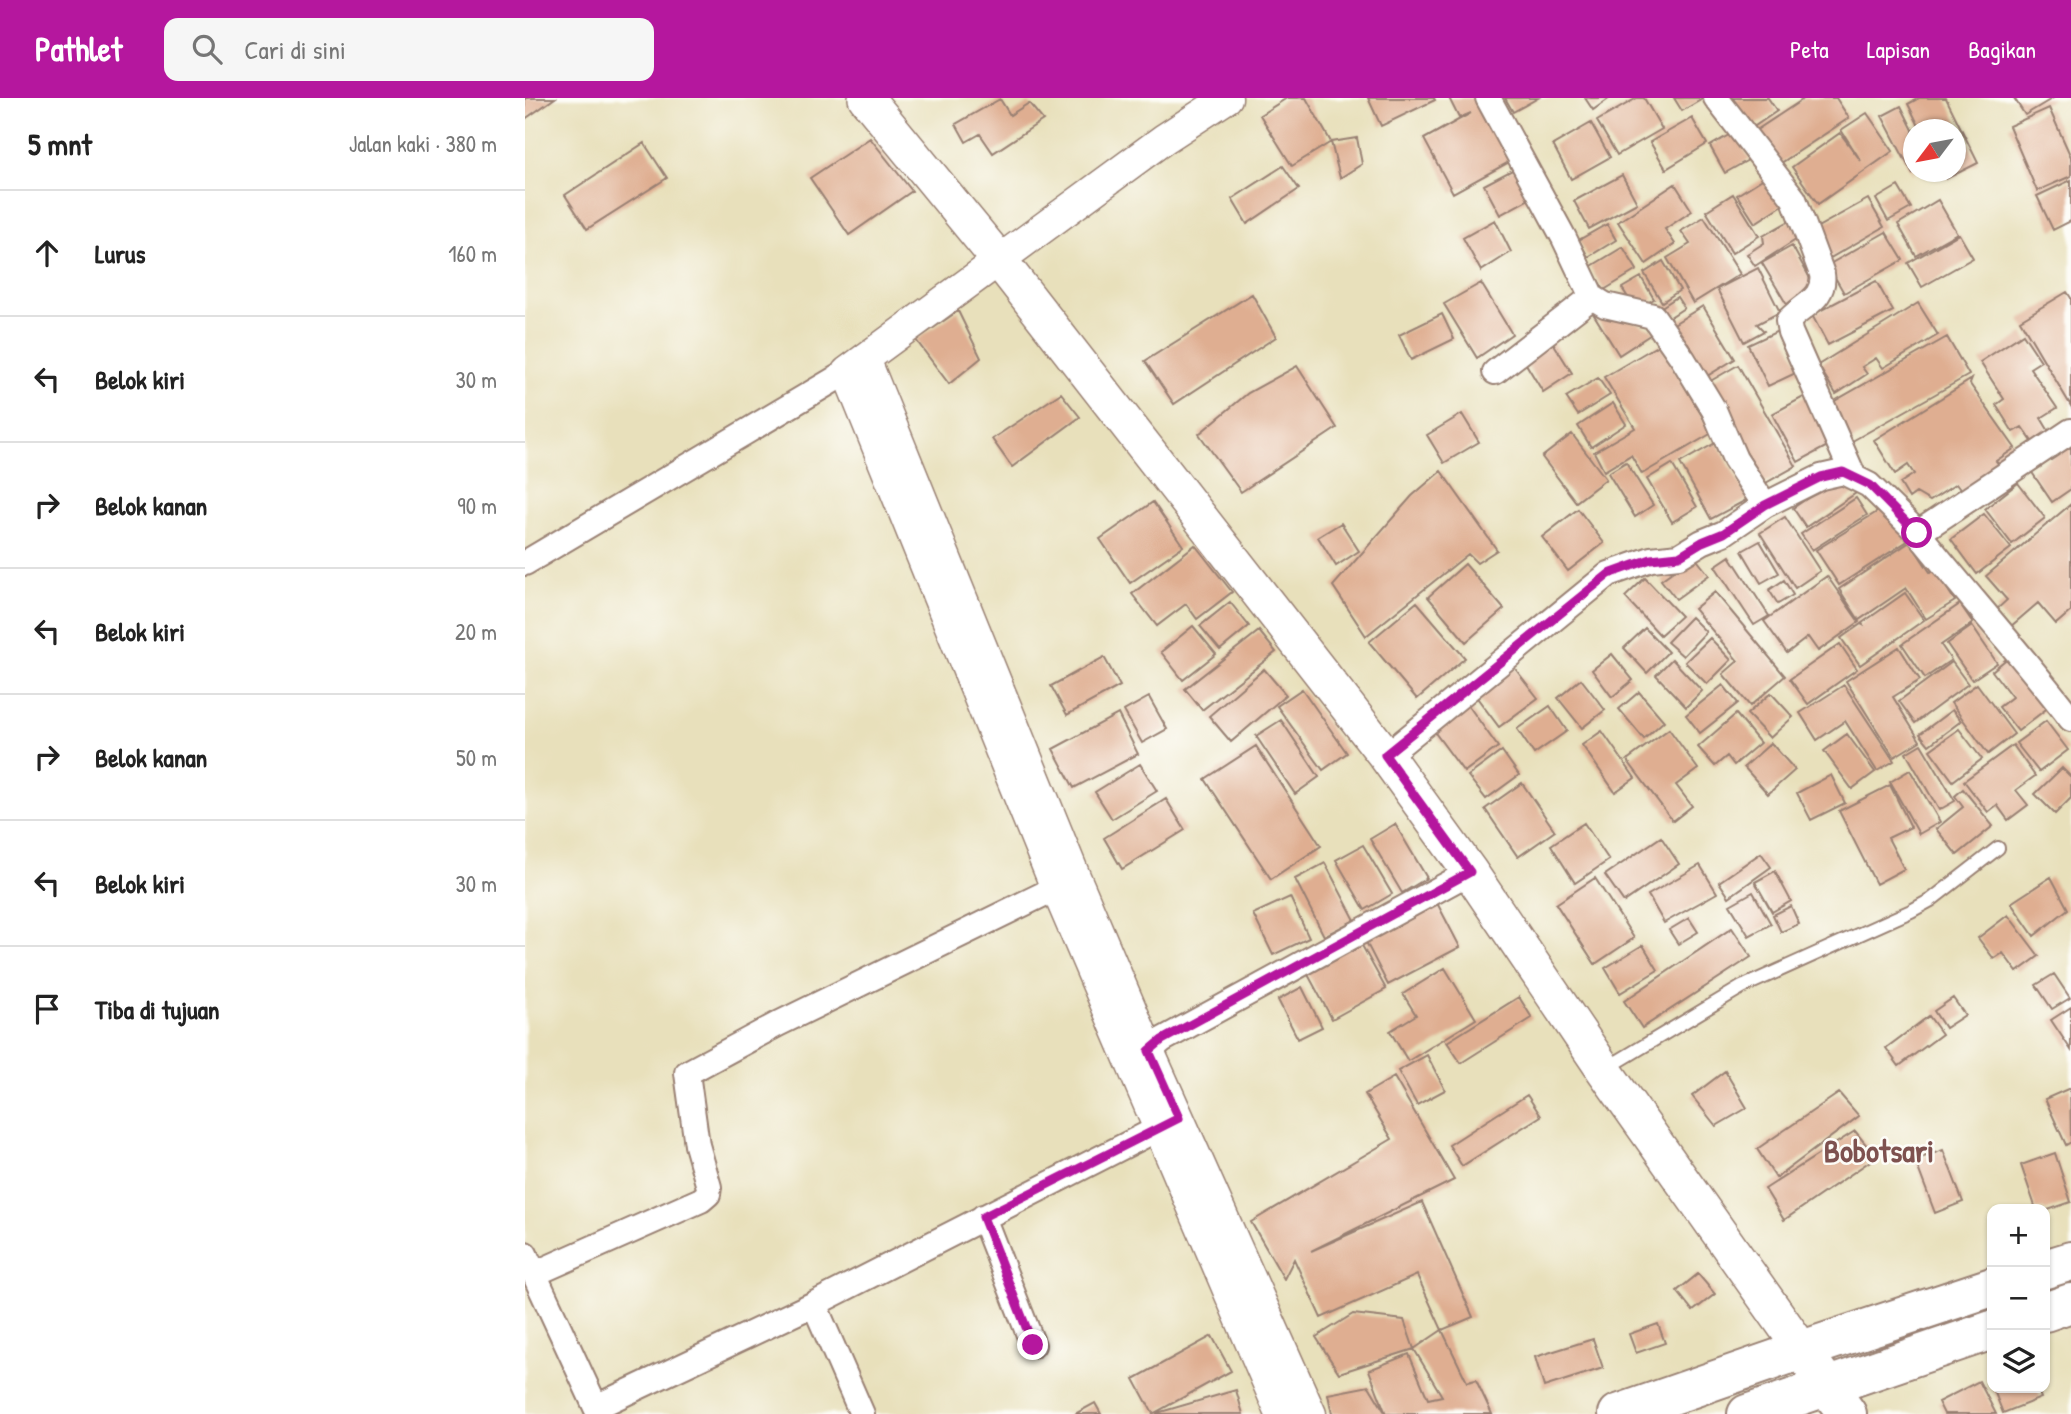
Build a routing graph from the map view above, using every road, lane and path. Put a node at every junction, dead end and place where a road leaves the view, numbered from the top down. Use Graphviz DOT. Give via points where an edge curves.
graph roads {
  1 [pos="866,98"];
  2 [pos="1227,98"];
  3 [pos="1488,98"];
  4 [pos="1716,98"];
  5 [pos="999,260"];
  6 [pos="1592,297"];
  7 [pos="856,366"];
  8 [pos="1495,372"];
  9 [pos="2071,431"];
  10 [pos="1854,477"];
  11 [pos="1765,505"];
  12 [pos="1917,533"];
  13 [pos="525,563"];
  14 [pos="2071,719"];
  15 [pos="1385,755"];
  16 [pos="1999,848"];
  17 [pos="1470,872"];
  18 [pos="1056,888"];
  19 [pos="1149,1051"];
  20 [pos="1604,1070"];
  21 [pos="1169,1123"];
  22 [pos="983,1217"];
  23 [pos="2071,1261"];
  24 [pos="529,1264"];
  25 [pos="2050,1267"];
  26 [pos="1987,1289"];
  27 [pos="2071,1303"];
  28 [pos="814,1304"];
  29 [pos="2050,1310"];
  30 [pos="1987,1332"];
  31 [pos="1033,1345"];
  32 [pos="1802,1350"];
  33 [pos="1837,1400"];
  34 [pos="597,1410"];
  35 [pos="862,1414"];
  36 [pos="1281,1414"];
  37 [pos="1311,1414"];
  38 [pos="1618,1414"];
  39 [pos="1747,1414"];
  1 -- 5 [label="main road"];
  2 -- 5 [label="street"];
  3 -- 6 [label="street"];
  4 -- 10 [label="street" via="1794,199 1822,274 1823,288 1817,297 1788,321"];
  5 -- 7 [label="street"];
  5 -- 15 [label="main road"];
  6 -- 8 [label="street"];
  6 -- 11 [label="street" via="1605,305 1653,316 1714,410 1735,459"];
  7 -- 13 [label="street"];
  7 -- 18 [label="street"];
  7 -- 19 [label="street"];
  9 -- 12 [label="street"];
  10 -- 11 [label="street" via="1843,472 1821,477"];
  10 -- 12 [label="street" via="1870,485"];
  11 -- 15 [label="street" via="1679,556 1651,559 1609,574"];
  12 -- 14 [label="street"];
  15 -- 17 [label="main road"];
  16 -- 20 [label="lane" via="1931,900 1742,987"];
  17 -- 19 [label="street"];
  17 -- 20 [label="main road"];
  18 -- 21 [label="street"];
  18 -- 24 [label="street" via="687,1073 708,1194"];
  19 -- 21 [label="street"];
  20 -- 32 [label="main road"];
  21 -- 22 [label="street"];
  21 -- 36 [label="street"];
  21 -- 37 [label="street"];
  22 -- 28 [label="street"];
  22 -- 31 [label="street"];
  23 -- 25 [label="main road"];
  24 -- 34 [label="street"];
  26 -- 32 [label="main road"];
  27 -- 29 [label="main road"];
  28 -- 34 [label="street"];
  28 -- 35 [label="street"];
  30 -- 33 [label="main road"];
  32 -- 33 [label="main road"];
  32 -- 38 [label="main road"];
  33 -- 39 [label="main road"];
}
